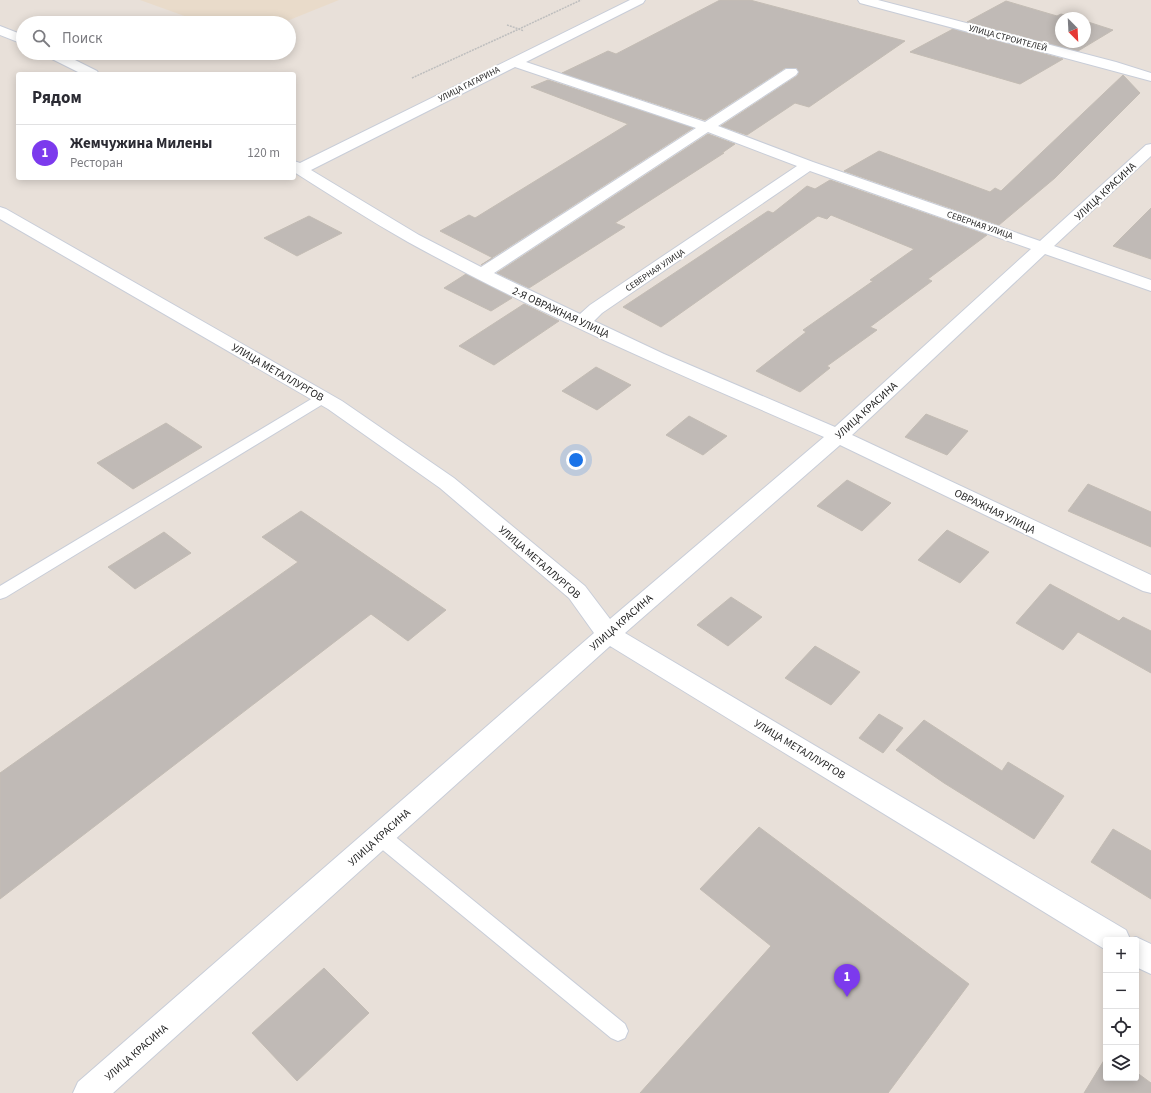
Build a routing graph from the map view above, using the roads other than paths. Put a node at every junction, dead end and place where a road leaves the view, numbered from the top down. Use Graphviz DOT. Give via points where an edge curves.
graph roads {
  1 [pos="639,0"];
  2 [pos="864,0"];
  3 [pos="0,30"];
  4 [pos="16,37"];
  5 [pos="65,60"];
  6 [pos="514,62"];
  7 [pos="88,72"];
  8 [pos="791,72"];
  9 [pos="1151,77"];
  10 [pos="707,127"];
  11 [pos="1151,148"];
  12 [pos="808,166"];
  13 [pos="297,167"];
  14 [pos="0,212"];
  15 [pos="1043,248"];
  16 [pos="483,273"];
  17 [pos="1151,286"];
  18 [pos="582,322"];
  19 [pos="323,398"];
  20 [pos="838,436"];
  21 [pos="1151,585"];
  22 [pos="0,593"];
  23 [pos="608,634"];
  24 [pos="380,836"];
  25 [pos="1111,937"];
  26 [pos="1139,954"];
  27 [pos="1151,960"];
  28 [pos="618,1031"];
  29 [pos="89,1093"];
  1 -- 6 [label="street, УЛИЦА ГАГАРИНА"];
  2 -- 9 [label="street, УЛИЦА СТРОИТЕЛЕЙ"];
  3 -- 4 [label="street"];
  5 -- 7 [label="street"];
  6 -- 10 [label="street, СЕВЕРНАЯ УЛИЦА"];
  6 -- 13 [label="street, УЛИЦА ГАГАРИНА"];
  8 -- 10 [label="street"];
  10 -- 12 [label="street, СЕВЕРНАЯ УЛИЦА"];
  10 -- 16 [label="street"];
  11 -- 15 [label="street, УЛИЦА КРАСИНА"];
  12 -- 15 [label="street, СЕВЕРНАЯ УЛИЦА"];
  12 -- 18 [label="street, СЕВЕРНАЯ УЛИЦА" via="596,309"];
  13 -- 16 [label="street, 2-Я ОВРАЖНАЯ УЛИЦА" via="413,238"];
  14 -- 19 [label="street, УЛИЦА МЕТАЛЛУРГОВ"];
  15 -- 17 [label="street, СЕВЕРНАЯ УЛИЦА"];
  15 -- 20 [label="street, УЛИЦА КРАСИНА"];
  16 -- 18 [label="street, 2-Я ОВРАЖНАЯ УЛИЦА"];
  18 -- 20 [label="street, 2-Я ОВРАЖНАЯ УЛИЦА" via="657,358"];
  19 -- 22 [label="lane"];
  19 -- 23 [label="street, УЛИЦА МЕТАЛЛУРГОВ" via="447,483 577,592"];
  20 -- 21 [label="street, ОВРАЖНАЯ УЛИЦА"];
  20 -- 23 [label="street, УЛИЦА КРАСИНА"];
  23 -- 24 [label="street, УЛИЦА КРАСИНА"];
  23 -- 25 [label="street, УЛИЦА МЕТАЛЛУРГОВ"];
  24 -- 28 [label="lane"];
  24 -- 29 [label="street, УЛИЦА КРАСИНА"];
  26 -- 27 [label="street"];
}
